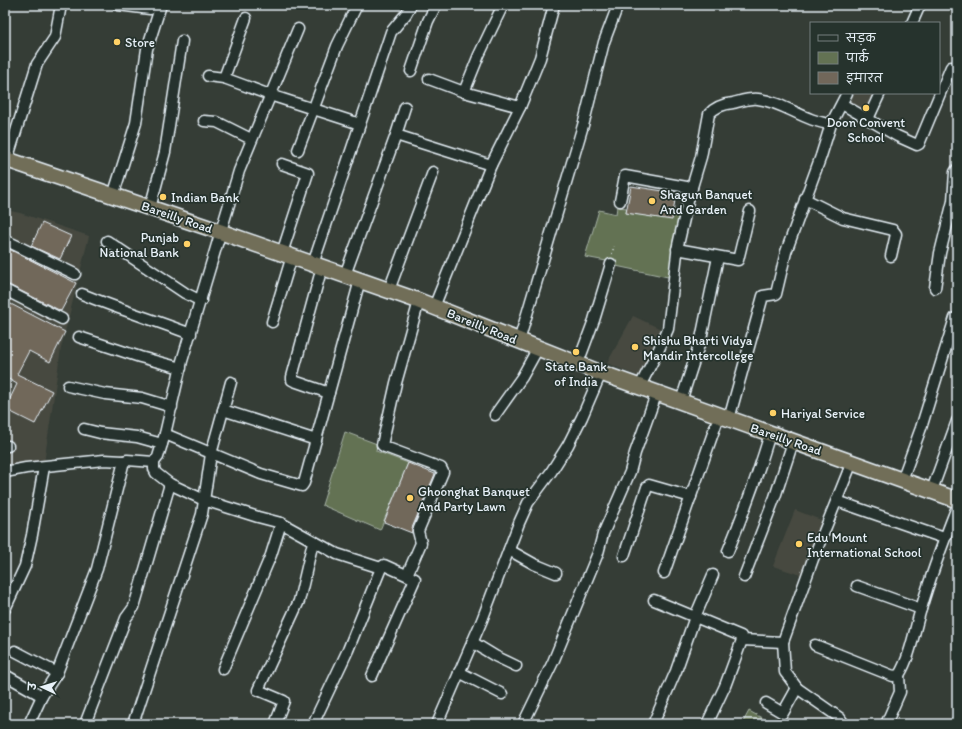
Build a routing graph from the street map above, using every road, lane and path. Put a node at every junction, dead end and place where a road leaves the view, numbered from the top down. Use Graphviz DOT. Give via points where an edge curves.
graph roads {
  1 [pos="61,5"];
  2 [pos="118,5"];
  3 [pos="161,5"];
  4 [pos="357,5"];
  5 [pos="410,5"];
  6 [pos="436,5"];
  7 [pos="503,5"];
  8 [pos="554,5"];
  9 [pos="618,5"];
  10 [pos="920,5"];
  11 [pos="150,9"];
  12 [pos="246,18"];
  13 [pos="912,22"];
  14 [pos="298,29"];
  15 [pos="182,41"];
  16 [pos="951,67"];
  17 [pos="411,71"];
  18 [pos="208,76"];
  19 [pos="224,78"];
  20 [pos="428,79"];
  21 [pos="464,92"];
  22 [pos="940,93"];
  23 [pos="847,94"];
  24 [pos="880,94"];
  25 [pos="940,94"];
  26 [pos="270,95"];
  27 [pos="842,104"];
  28 [pos="405,107"];
  29 [pos="520,107"];
  30 [pos="313,109"];
  31 [pos="868,119"];
  32 [pos="204,120"];
  33 [pos="360,124"];
  34 [pos="831,124"];
  35 [pos="396,135"];
  36 [pos="251,139"];
  37 [pos="298,150"];
  38 [pos="6,160"];
  39 [pos="282,164"];
  40 [pos="491,165"];
  41 [pos="957,169"];
  42 [pos="433,172"];
  43 [pos="692,188"];
  44 [pos="113,196"];
  45 [pos="805,199"];
  46 [pos="620,201"];
  47 [pos="150,208"];
  48 [pos="750,211"];
  49 [pos="221,232"];
  50 [pos="5,240"];
  51 [pos="107,242"];
  52 [pos="678,249"];
  53 [pos="287,255"];
  54 [pos="891,256"];
  55 [pos="718,257"];
  56 [pos="611,264"];
  57 [pos="318,266"];
  58 [pos="75,274"];
  59 [pos="345,275"];
  60 [pos="360,280"];
  61 [pos="935,288"];
  62 [pos="5,290"];
  63 [pos="389,290"];
  64 [pos="82,294"];
  65 [pos="201,301"];
  66 [pos="419,301"];
  67 [pos="434,306"];
  68 [pos="955,318"];
  69 [pos="62,319"];
  70 [pos="272,322"];
  71 [pos="191,334"];
  72 [pos="79,337"];
  73 [pos="519,341"];
  74 [pos="538,348"];
  75 [pos="578,364"];
  76 [pos="180,368"];
  77 [pos="601,373"];
  78 [pos="231,382"];
  79 [pos="68,386"];
  80 [pos="640,386"];
  81 [pos="657,392"];
  82 [pos="329,393"];
  83 [pos="681,401"];
  84 [pos="172,407"];
  85 [pos="223,410"];
  86 [pos="495,415"];
  87 [pos="724,417"];
  88 [pos="957,421"];
  89 [pos="84,429"];
  90 [pos="770,434"];
  91 [pos="164,439"];
  92 [pos="316,440"];
  93 [pos="793,442"];
  94 [pos="211,454"];
  95 [pos="124,461"];
  96 [pos="154,462"];
  97 [pos="852,462"];
  98 [pos="44,467"];
  99 [pos="5,472"];
  100 [pos="902,480"];
  101 [pos="170,484"];
  102 [pos="932,490"];
  103 [pos="691,497"];
  104 [pos="204,500"];
  105 [pos="957,500"];
  106 [pos="837,502"];
  107 [pos="957,507"];
  108 [pos="281,523"];
  109 [pos="944,538"];
  110 [pos="313,542"];
  111 [pos="509,550"];
  112 [pos="728,551"];
  113 [pos="624,556"];
  114 [pos="381,568"];
  115 [pos="556,572"];
  116 [pos="664,573"];
  117 [pos="407,575"];
  118 [pos="713,575"];
  119 [pos="744,577"];
  120 [pos="857,586"];
  121 [pos="654,600"];
  122 [pos="5,609"];
  123 [pos="921,609"];
  124 [pos="695,617"];
  125 [pos="742,640"];
  126 [pos="472,642"];
  127 [pos="783,642"];
  128 [pos="815,645"];
  129 [pos="15,651"];
  130 [pos="516,666"];
  131 [pos="223,669"];
  132 [pos="459,672"];
  133 [pos="57,673"];
  134 [pos="7,676"];
  135 [pos="372,676"];
  136 [pos="899,676"];
  137 [pos="797,688"];
  138 [pos="502,694"];
  139 [pos="42,696"];
  140 [pos="766,703"];
  141 [pos="29,724"];
  142 [pos="85,724"];
  143 [pos="133,724"];
  144 [pos="275,724"];
  145 [pos="314,724"];
  146 [pos="437,724"];
  147 [pos="524,724"];
  148 [pos="653,724"];
  149 [pos="707,724"];
  150 [pos="845,724"];
  151 [pos="886,724"];
  1 -- 38 [label="street" via="55,37 37,64"];
  2 -- 11 [label="street"];
  3 -- 44 [label="street" via="147,49 136,123"];
  4 -- 30 [label="street" via="337,46"];
  5 -- 33 [label="street" via="391,32"];
  6 -- 17 [label="street"];
  7 -- 21 [label="street"];
  8 -- 29 [label="street" via="540,58"];
  9 -- 73 [label="street" via="604,42 584,122"];
  10 -- 13 [label="street"];
  12 -- 19 [label="street"];
  14 -- 26 [label="street"];
  15 -- 47 [label="street" via="165,152"];
  16 -- 22 [label="street"];
  18 -- 19 [label="street"];
  19 -- 26 [label="street"];
  20 -- 21 [label="street"];
  21 -- 29 [label="street"];
  23 -- 27 [label="street"];
  24 -- 31 [label="street"];
  25 -- 31 [label="street" via="917,145"];
  26 -- 30 [label="street"];
  26 -- 36 [label="street"];
  27 -- 31 [label="street"];
  27 -- 34 [label="street"];
  28 -- 35 [label="street"];
  29 -- 40 [label="street"];
  30 -- 33 [label="street"];
  30 -- 37 [label="street"];
  32 -- 36 [label="street" via="217,122"];
  33 -- 57 [label="street"];
  34 -- 43 [label="street" via="821,123 770,102 756,99 716,107 709,114"];
  34 -- 45 [label="street"];
  35 -- 40 [label="street"];
  35 -- 59 [label="street"];
  36 -- 49 [label="street"];
  38 -- 44 [label="highway, Bareilly Road"];
  39 -- 53 [label="street" via="308,173"];
  40 -- 67 [label="street"];
  41 -- 61 [label="street"];
  42 -- 63 [label="street"];
  43 -- 46 [label="street" via="626,176"];
  43 -- 52 [label="street"];
  44 -- 47 [label="highway, Bareilly Road"];
  45 -- 54 [label="street" via="843,218 893,230 896,234"];
  45 -- 87 [label="street" via="786,252 776,294 763,296"];
  47 -- 49 [label="highway, Bareilly Road"];
  48 -- 55 [label="street" via="738,260"];
  49 -- 53 [label="highway, Bareilly Road"];
  49 -- 65 [label="street"];
  50 -- 58 [label="street"];
  51 -- 65 [label="street"];
  52 -- 55 [label="street"];
  52 -- 80 [label="street" via="668,329"];
  53 -- 57 [label="highway, Bareilly Road"];
  53 -- 70 [label="street"];
  55 -- 83 [label="street" via="701,339"];
  56 -- 75 [label="street"];
  57 -- 59 [label="highway, Bareilly Road"];
  57 -- 82 [label="street" via="292,380"];
  59 -- 60 [label="highway, Bareilly Road"];
  60 -- 63 [label="highway, Bareilly Road"];
  60 -- 82 [label="street"];
  62 -- 69 [label="street"];
  63 -- 66 [label="highway, Bareilly Road"];
  64 -- 71 [label="street"];
  65 -- 71 [label="street"];
  66 -- 67 [label="highway, Bareilly Road"];
  66 -- 117 [label="street" via="382,445 441,468 443,472 418,531 421,543"];
  67 -- 73 [label="highway, Bareilly Road"];
  68 -- 100 [label="street"];
  71 -- 76 [label="street"];
  72 -- 76 [label="street"];
  73 -- 74 [label="highway, Bareilly Road"];
  74 -- 75 [label="highway, Bareilly Road"];
  74 -- 86 [label="street" via="522,377"];
  75 -- 77 [label="highway, Bareilly Road"];
  76 -- 84 [label="street"];
  77 -- 80 [label="highway, Bareilly Road"];
  77 -- 111 [label="street" via="568,444 528,503"];
  78 -- 85 [label="street"];
  79 -- 84 [label="street" via="142,398"];
  80 -- 81 [label="highway, Bareilly Road"];
  81 -- 83 [label="highway, Bareilly Road"];
  81 -- 147 [label="street" via="630,472 603,534 598,553"];
  82 -- 92 [label="street"];
  83 -- 87 [label="highway, Bareilly Road"];
  84 -- 91 [label="street"];
  85 -- 92 [label="street"];
  85 -- 94 [label="street"];
  87 -- 90 [label="highway, Bareilly Road"];
  87 -- 103 [label="street"];
  88 -- 102 [label="street"];
  89 -- 91 [label="street" via="100,434"];
  90 -- 93 [label="highway, Bareilly Road"];
  90 -- 112 [label="street" via="746,509"];
  91 -- 94 [label="street"];
  91 -- 96 [label="street"];
  92 -- 94 [label="street" via="302,486 261,474"];
  93 -- 97 [label="highway, Bareilly Road"];
  93 -- 119 [label="street"];
  94 -- 104 [label="street"];
  95 -- 96 [label="street"];
  95 -- 98 [label="street" via="104,460"];
  95 -- 133 [label="street" via="97,569"];
  96 -- 101 [label="street" via="156,474"];
  97 -- 100 [label="highway, Bareilly Road"];
  97 -- 106 [label="street"];
  98 -- 99 [label="street"];
  98 -- 122 [label="street" via="25,566"];
  100 -- 102 [label="highway, Bareilly Road"];
  101 -- 104 [label="street"];
  101 -- 142 [label="street" via="134,607 126,618"];
  102 -- 105 [label="highway, Bareilly Road"];
  103 -- 113 [label="street" via="650,485 647,487"];
  103 -- 116 [label="street"];
  104 -- 108 [label="street"];
  104 -- 143 [label="street" via="202,514"];
  106 -- 109 [label="street"];
  106 -- 127 [label="street"];
  107 -- 109 [label="street"];
  108 -- 110 [label="street"];
  108 -- 131 [label="street" via="271,555"];
  109 -- 123 [label="street"];
  110 -- 114 [label="street" via="337,554"];
  110 -- 144 [label="street" via="299,601 258,690 284,701"];
  111 -- 115 [label="street" via="534,564"];
  111 -- 126 [label="street"];
  114 -- 117 [label="street" via="384,564"];
  114 -- 145 [label="street" via="348,650"];
  117 -- 135 [label="street" via="415,580"];
  118 -- 124 [label="street"];
  120 -- 123 [label="street"];
  121 -- 124 [label="street"];
  123 -- 136 [label="street" via="914,639"];
  124 -- 125 [label="street" via="741,636"];
  124 -- 148 [label="street" via="676,671"];
  125 -- 127 [label="street"];
  125 -- 149 [label="street"];
  126 -- 130 [label="street"];
  126 -- 132 [label="street"];
  127 -- 137 [label="street" via="785,672"];
  128 -- 136 [label="street" via="892,676"];
  129 -- 133 [label="street"];
  132 -- 138 [label="street"];
  132 -- 146 [label="street"];
  133 -- 139 [label="street"];
  134 -- 139 [label="street"];
  136 -- 151 [label="street" via="900,692"];
  137 -- 140 [label="street" via="783,713"];
  137 -- 150 [label="street"];
  139 -- 141 [label="street"];
}
